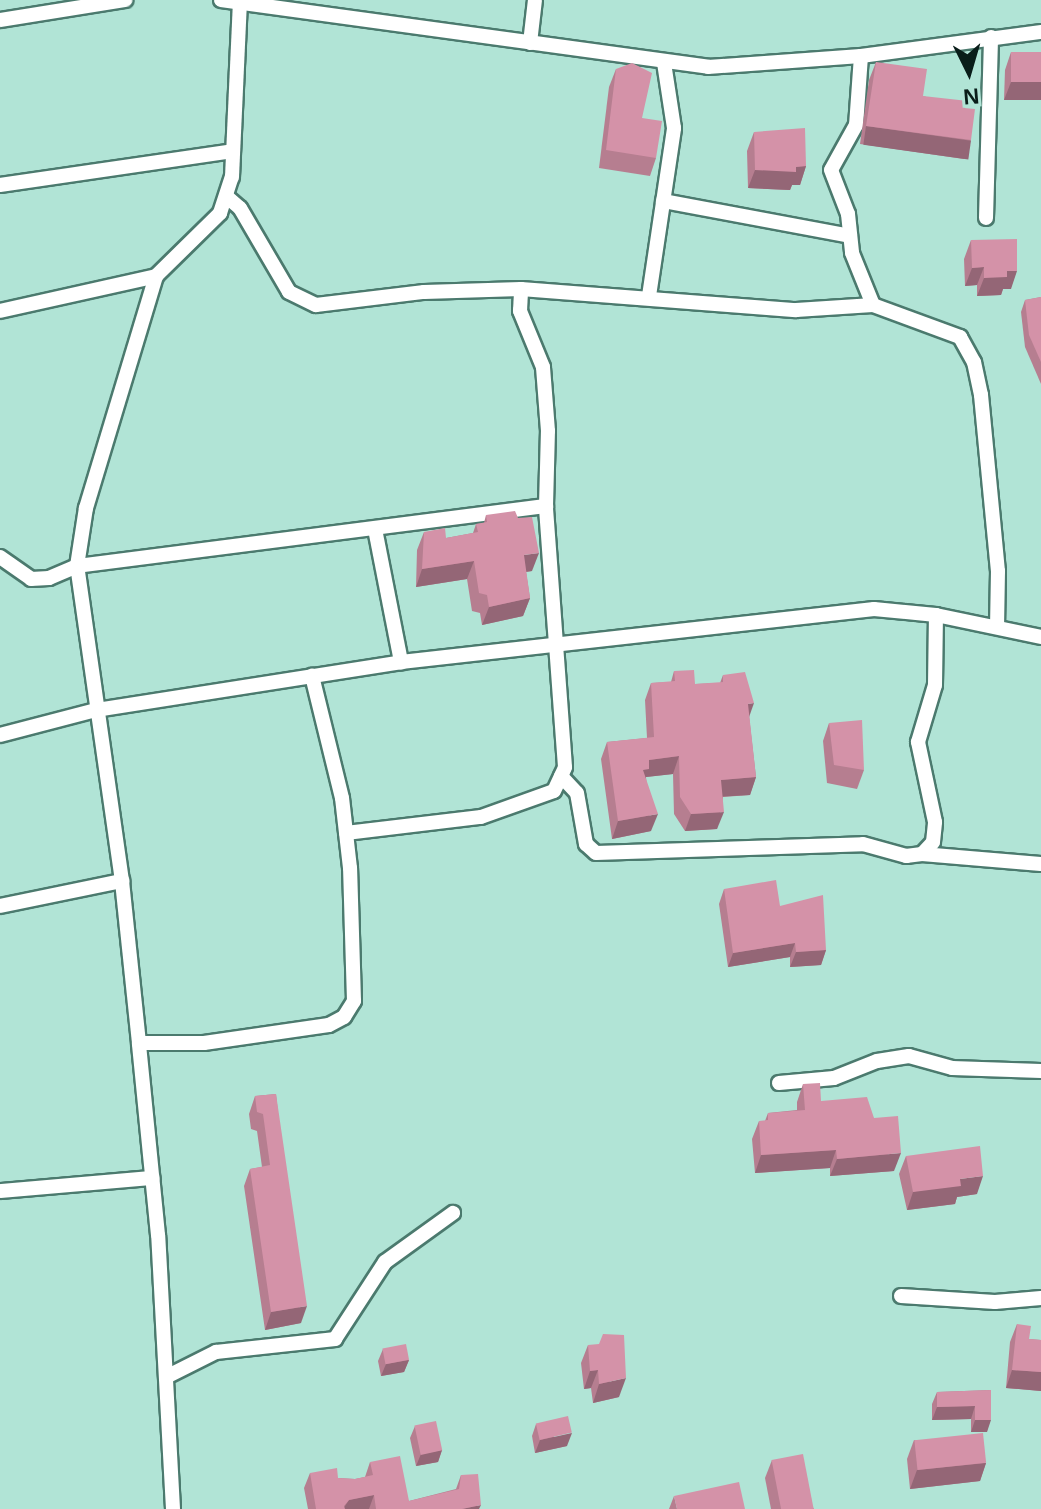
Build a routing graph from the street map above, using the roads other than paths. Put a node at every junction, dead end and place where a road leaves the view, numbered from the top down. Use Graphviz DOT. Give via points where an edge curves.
graph roads {
  1 [pos="125,0"];
  2 [pos="221,0"];
  3 [pos="535,0"];
  4 [pos="240,1"];
  5 [pos="0,20"];
  6 [pos="1041,32"];
  7 [pos="991,37"];
  8 [pos="530,43"];
  9 [pos="861,56"];
  10 [pos="664,63"];
  11 [pos="233,151"];
  12 [pos="0,185"];
  13 [pos="226,196"];
  14 [pos="663,201"];
  15 [pos="986,218"];
  16 [pos="850,236"];
  17 [pos="156,276"];
  18 [pos="521,289"];
  19 [pos="649,296"];
  20 [pos="873,305"];
  21 [pos="0,311"];
  22 [pos="546,506"];
  23 [pos="375,529"];
  24 [pos="0,557"];
  25 [pos="77,566"];
  26 [pos="936,615"];
  27 [pos="997,626"];
  28 [pos="1041,637"];
  29 [pos="554,641"];
  30 [pos="401,662"];
  31 [pos="312,676"];
  32 [pos="96,710"];
  33 [pos="0,735"];
  34 [pos="561,776"];
  35 [pos="346,833"];
  36 [pos="922,854"];
  37 [pos="1041,864"];
  38 [pos="122,881"];
  39 [pos="0,906"];
  40 [pos="139,1043"];
  41 [pos="1041,1071"];
  42 [pos="779,1083"];
  43 [pos="152,1178"];
  44 [pos="0,1191"];
  45 [pos="453,1213"];
  46 [pos="901,1296"];
  47 [pos="1041,1298"];
  48 [pos="168,1376"];
  49 [pos="173,1509"];
  1 -- 5 [label="street"];
  2 -- 4 [label="street"];
  3 -- 8 [label="street"];
  4 -- 8 [label="street"];
  4 -- 11 [label="street"];
  6 -- 7 [label="street"];
  7 -- 9 [label="street"];
  7 -- 15 [label="street"];
  8 -- 10 [label="street"];
  9 -- 10 [label="street" via="761,65"];
  9 -- 16 [label="street" via="856,125 831,170"];
  10 -- 14 [label="street" via="674,128"];
  11 -- 12 [label="street"];
  11 -- 13 [label="street"];
  13 -- 17 [label="street" via="220,213"];
  13 -- 18 [label="street" via="240,208 289,292 309,303"];
  14 -- 16 [label="street"];
  14 -- 19 [label="street"];
  16 -- 20 [label="street"];
  17 -- 21 [label="street"];
  17 -- 25 [label="street" via="86,508"];
  18 -- 19 [label="street"];
  18 -- 22 [label="street" via="520,311 543,367"];
  19 -- 20 [label="street" via="796,310"];
  20 -- 27 [label="street" via="960,337 974,362 998,571"];
  22 -- 23 [label="street"];
  22 -- 29 [label="street"];
  23 -- 25 [label="street"];
  23 -- 30 [label="street"];
  24 -- 25 [label="street" via="31,579"];
  25 -- 32 [label="street"];
  26 -- 27 [label="street"];
  26 -- 29 [label="street" via="874,609"];
  26 -- 36 [label="street" via="935,685 918,742 935,822 933,842"];
  27 -- 28 [label="street"];
  29 -- 30 [label="street"];
  29 -- 34 [label="street" via="565,767"];
  30 -- 31 [label="street"];
  31 -- 32 [label="street"];
  31 -- 35 [label="street" via="330,733"];
  32 -- 33 [label="street"];
  32 -- 38 [label="street"];
  34 -- 35 [label="street" via="554,791 481,817"];
  34 -- 36 [label="street" via="577,793 586,844 596,853 863,844 906,856"];
  35 -- 40 [label="street" via="357,980 354,1001 344,1017 329,1025 204,1043"];
  36 -- 37 [label="street"];
  38 -- 39 [label="street"];
  38 -- 40 [label="street"];
  40 -- 43 [label="street"];
  41 -- 42 [label="street" via="952,1068 909,1056 877,1061 834,1078"];
  43 -- 44 [label="street"];
  43 -- 48 [label="street"];
  45 -- 48 [label="street" via="385,1262 335,1339 216,1352"];
  46 -- 47 [label="street" via="995,1302"];
  48 -- 49 [label="street"];
}
